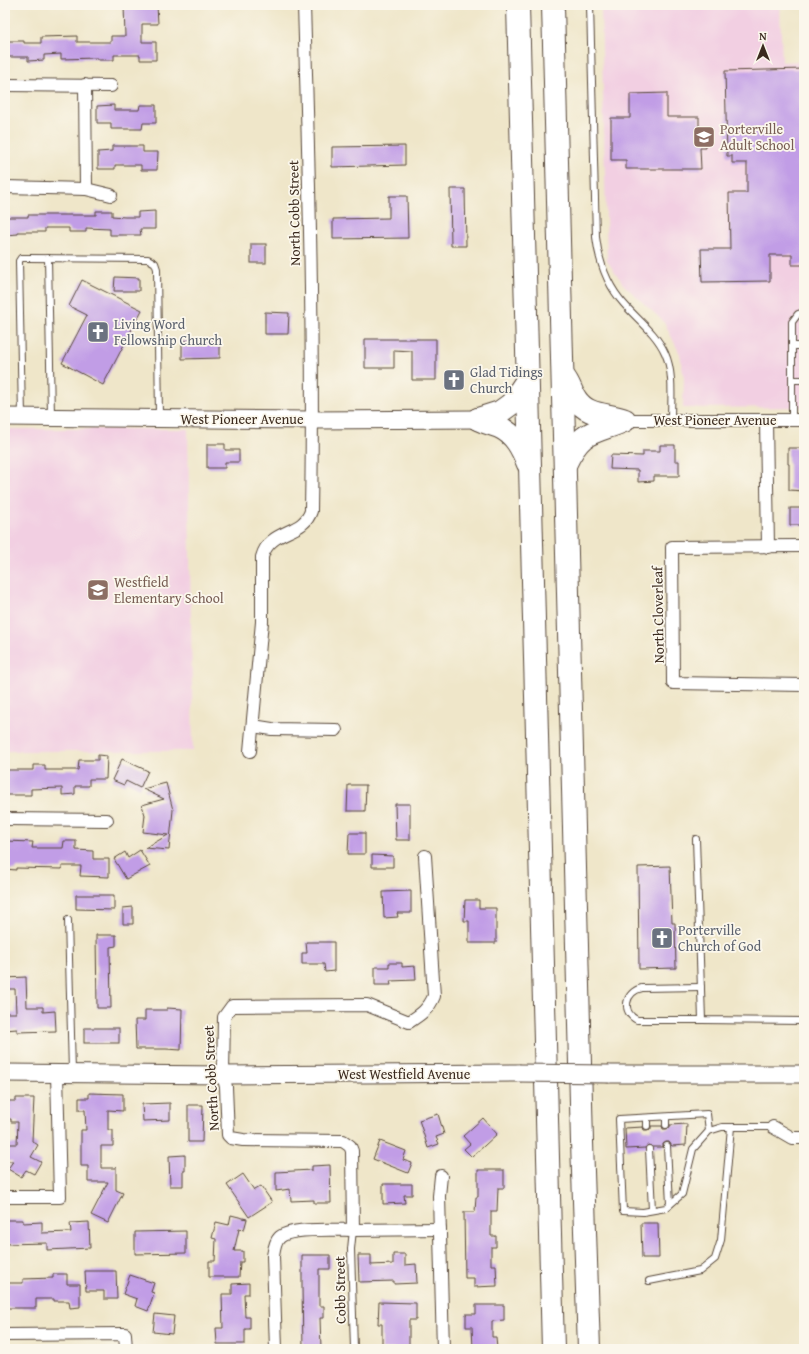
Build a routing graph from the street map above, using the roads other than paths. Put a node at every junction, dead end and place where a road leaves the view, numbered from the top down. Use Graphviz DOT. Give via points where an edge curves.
graph roads {
  1 [pos="304,5"];
  2 [pos="518,5"];
  3 [pos="553,5"];
  4 [pos="590,5"];
  5 [pos="5,85"];
  6 [pos="85,85"];
  7 [pos="111,86"];
  8 [pos="5,187"];
  9 [pos="86,189"];
  10 [pos="110,195"];
  11 [pos="48,258"];
  12 [pos="804,312"];
  13 [pos="792,346"];
  14 [pos="804,346"];
  15 [pos="563,375"];
  16 [pos="527,380"];
  17 [pos="792,380"];
  18 [pos="804,380"];
  19 [pos="13,417"];
  20 [pos="51,418"];
  21 [pos="160,419"];
  22 [pos="478,419"];
  23 [pos="312,420"];
  24 [pos="625,420"];
  25 [pos="671,420"];
  26 [pos="766,420"];
  27 [pos="798,420"];
  28 [pos="565,465"];
  29 [pos="530,469"];
  30 [pos="804,546"];
  31 [pos="768,547"];
  32 [pos="804,684"];
  33 [pos="253,726"];
  34 [pos="336,730"];
  35 [pos="250,751"];
  36 [pos="5,820"];
  37 [pos="107,820"];
  38 [pos="696,839"];
  39 [pos="425,856"];
  40 [pos="68,920"];
  41 [pos="701,987"];
  42 [pos="702,1020"];
  43 [pos="804,1021"];
  44 [pos="5,1073"];
  45 [pos="64,1073"];
  46 [pos="804,1074"];
  47 [pos="223,1075"];
  48 [pos="666,1116"];
  49 [pos="647,1118"];
  50 [pos="666,1125"];
  51 [pos="647,1126"];
  52 [pos="731,1127"];
  53 [pos="773,1127"];
  54 [pos="709,1132"];
  55 [pos="804,1138"];
  56 [pos="667,1146"];
  57 [pos="648,1149"];
  58 [pos="441,1176"];
  59 [pos="5,1197"];
  60 [pos="670,1204"];
  61 [pos="652,1210"];
  62 [pos="440,1229"];
  63 [pos="353,1230"];
  64 [pos="649,1281"];
  65 [pos="5,1335"];
  66 [pos="126,1349"];
  67 [pos="276,1349"];
  68 [pos="354,1349"];
  69 [pos="443,1349"];
  70 [pos="553,1349"];
  71 [pos="589,1349"];
  1 -- 23 [label="street, North Cobb Street"];
  2 -- 16 [label="highway"];
  3 -- 15 [label="highway"];
  4 -- 25 [label="lane" via="598,252 604,274 616,295 646,326 660,343 665,354 669,366"];
  5 -- 6 [label="street"];
  6 -- 7 [label="street"];
  6 -- 9 [label="street"];
  8 -- 9 [label="street"];
  9 -- 10 [label="street"];
  11 -- 19 [label="lane" via="21,258 19,261"];
  11 -- 20 [label="lane"];
  11 -- 21 [label="lane" via="148,259 155,263"];
  12 -- 13 [label="lane" via="798,314 792,322"];
  13 -- 14 [label="lane"];
  13 -- 17 [label="lane"];
  15 -- 24 [label="highway" via="576,399 587,410"];
  15 -- 28 [label="highway"];
  16 -- 22 [label="highway" via="511,404 500,412"];
  16 -- 29 [label="highway"];
  17 -- 18 [label="lane"];
  17 -- 27 [label="lane"];
  19 -- 20 [label="street, West Pioneer Avenue"];
  20 -- 21 [label="street, West Pioneer Avenue"];
  21 -- 23 [label="street, West Pioneer Avenue"];
  22 -- 23 [label="street, West Pioneer Avenue"];
  22 -- 29 [label="highway" via="510,434 523,451"];
  23 -- 33 [label="street, North Cobb Street" via="309,518 270,542 264,548 262,557 262,622"];
  24 -- 25 [label="street, West Pioneer Avenue"];
  24 -- 28 [label="highway" via="585,436 575,446"];
  25 -- 26 [label="street, West Pioneer Avenue"];
  26 -- 27 [label="street, West Pioneer Avenue"];
  26 -- 31 [label="street"];
  28 -- 71 [label="highway"];
  29 -- 70 [label="highway"];
  30 -- 31 [label="street"];
  31 -- 32 [label="street, North Cloverleaf" via="672,547 673,683"];
  33 -- 34 [label="street" via="272,729"];
  33 -- 35 [label="street"];
  36 -- 37 [label="street"];
  38 -- 41 [label="lane"];
  39 -- 47 [label="street, North Cobb Street" via="434,996 424,1012 409,1022 366,1005 232,1006 224,1016"];
  40 -- 45 [label="lane"];
  41 -- 42 [label="lane"];
  41 -- 42 [label="lane" via="636,989 628,998 628,1009 637,1020"];
  42 -- 43 [label="lane"];
  44 -- 45 [label="street, West Westfield Avenue"];
  45 -- 47 [label="street, West Westfield Avenue"];
  45 -- 59 [label="street" via="60,1197"];
  46 -- 47 [label="street, West Westfield Avenue, bridge"];
  47 -- 63 [label="street, North Cobb Street" via="226,1087 227,1128 231,1138 338,1141 350,1146"];
  48 -- 49 [label="lane"];
  48 -- 50 [label="lane"];
  48 -- 54 [label="lane" via="707,1114"];
  49 -- 51 [label="lane"];
  49 -- 61 [label="lane" via="620,1119 623,1211"];
  52 -- 53 [label="lane"];
  52 -- 54 [label="lane"];
  52 -- 64 [label="lane" via="721,1240 715,1259 700,1271"];
  53 -- 55 [label="street" via="792,1138"];
  54 -- 60 [label="lane" via="693,1149 682,1194"];
  56 -- 60 [label="lane"];
  57 -- 61 [label="lane"];
  58 -- 62 [label="street"];
  60 -- 61 [label="lane" via="666,1208"];
  62 -- 63 [label="street"];
  62 -- 69 [label="street"];
  63 -- 67 [label="street" via="296,1231 285,1233 278,1238 273,1256"];
  63 -- 68 [label="lane, Cobb Street" via="351,1249"];
  65 -- 66 [label="street" via="125,1334"];
}
